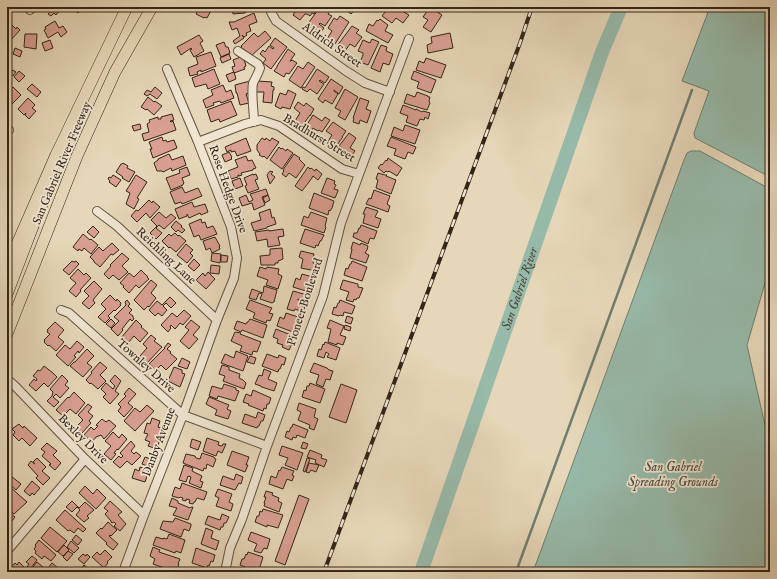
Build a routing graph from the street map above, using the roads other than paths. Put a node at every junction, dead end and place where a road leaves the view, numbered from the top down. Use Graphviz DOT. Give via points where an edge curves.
graph roads {
  1 [pos="126,7"];
  2 [pos="152,7"];
  3 [pos="270,7"];
  4 [pos="410,39"];
  5 [pos="238,51"];
  6 [pos="168,69"];
  7 [pos="390,92"];
  8 [pos="254,122"];
  9 [pos="198,142"];
  10 [pos="56,155"];
  11 [pos="359,174"];
  12 [pos="98,211"];
  13 [pos="7,267"];
  14 [pos="7,294"];
  15 [pos="61,310"];
  16 [pos="10,320"];
  17 [pos="217,320"];
  18 [pos="7,334"];
  19 [pos="7,379"];
  20 [pos="182,415"];
  21 [pos="267,446"];
  22 [pos="84,459"];
  23 [pos="144,515"];
  24 [pos="7,551"];
  25 [pos="123,572"];
  26 [pos="225,572"];
  1 -- 10 [label="highway, San Gabriel River Freeway"];
  2 -- 16 [label="highway, San Gabriel River Freeway" via="115,72 77,156"];
  3 -- 7 [label="street, Aldrich Street" via="276,21 346,71 366,83"];
  4 -- 7 [label="street, Pioneer Boulevard"];
  5 -- 8 [label="street" via="260,68 254,82"];
  6 -- 9 [label="street, Rose Hedge Drive"];
  7 -- 11 [label="street, Pioneer Boulevard"];
  8 -- 9 [label="street, Bradhurst Street"];
  8 -- 11 [label="street, Bradhurst Street" via="262,120 279,126 342,169"];
  9 -- 17 [label="street, Rose Hedge Drive" via="231,227 237,258 234,278"];
  10 -- 13 [label="highway, San Gabriel River Freeway"];
  10 -- 14 [label="highway" via="57,172 38,213"];
  11 -- 21 [label="street, Pioneer Boulevard" via="341,223 323,296"];
  12 -- 17 [label="street, Reichling Lane"];
  15 -- 20 [label="street, Townley Drive" via="69,313"];
  16 -- 18 [label="highway, San Gabriel River Freeway"];
  17 -- 20 [label="street, Danby Avenue"];
  19 -- 22 [label="street, Bexley Drive"];
  20 -- 21 [label="street, Townley Drive"];
  20 -- 23 [label="street, Danby Avenue"];
  21 -- 26 [label="street, Pioneer Boulevard" via="230,548"];
  22 -- 23 [label="street, Bexley Drive"];
  22 -- 24 [label="street"];
  23 -- 25 [label="street, Danby Avenue"];
}
